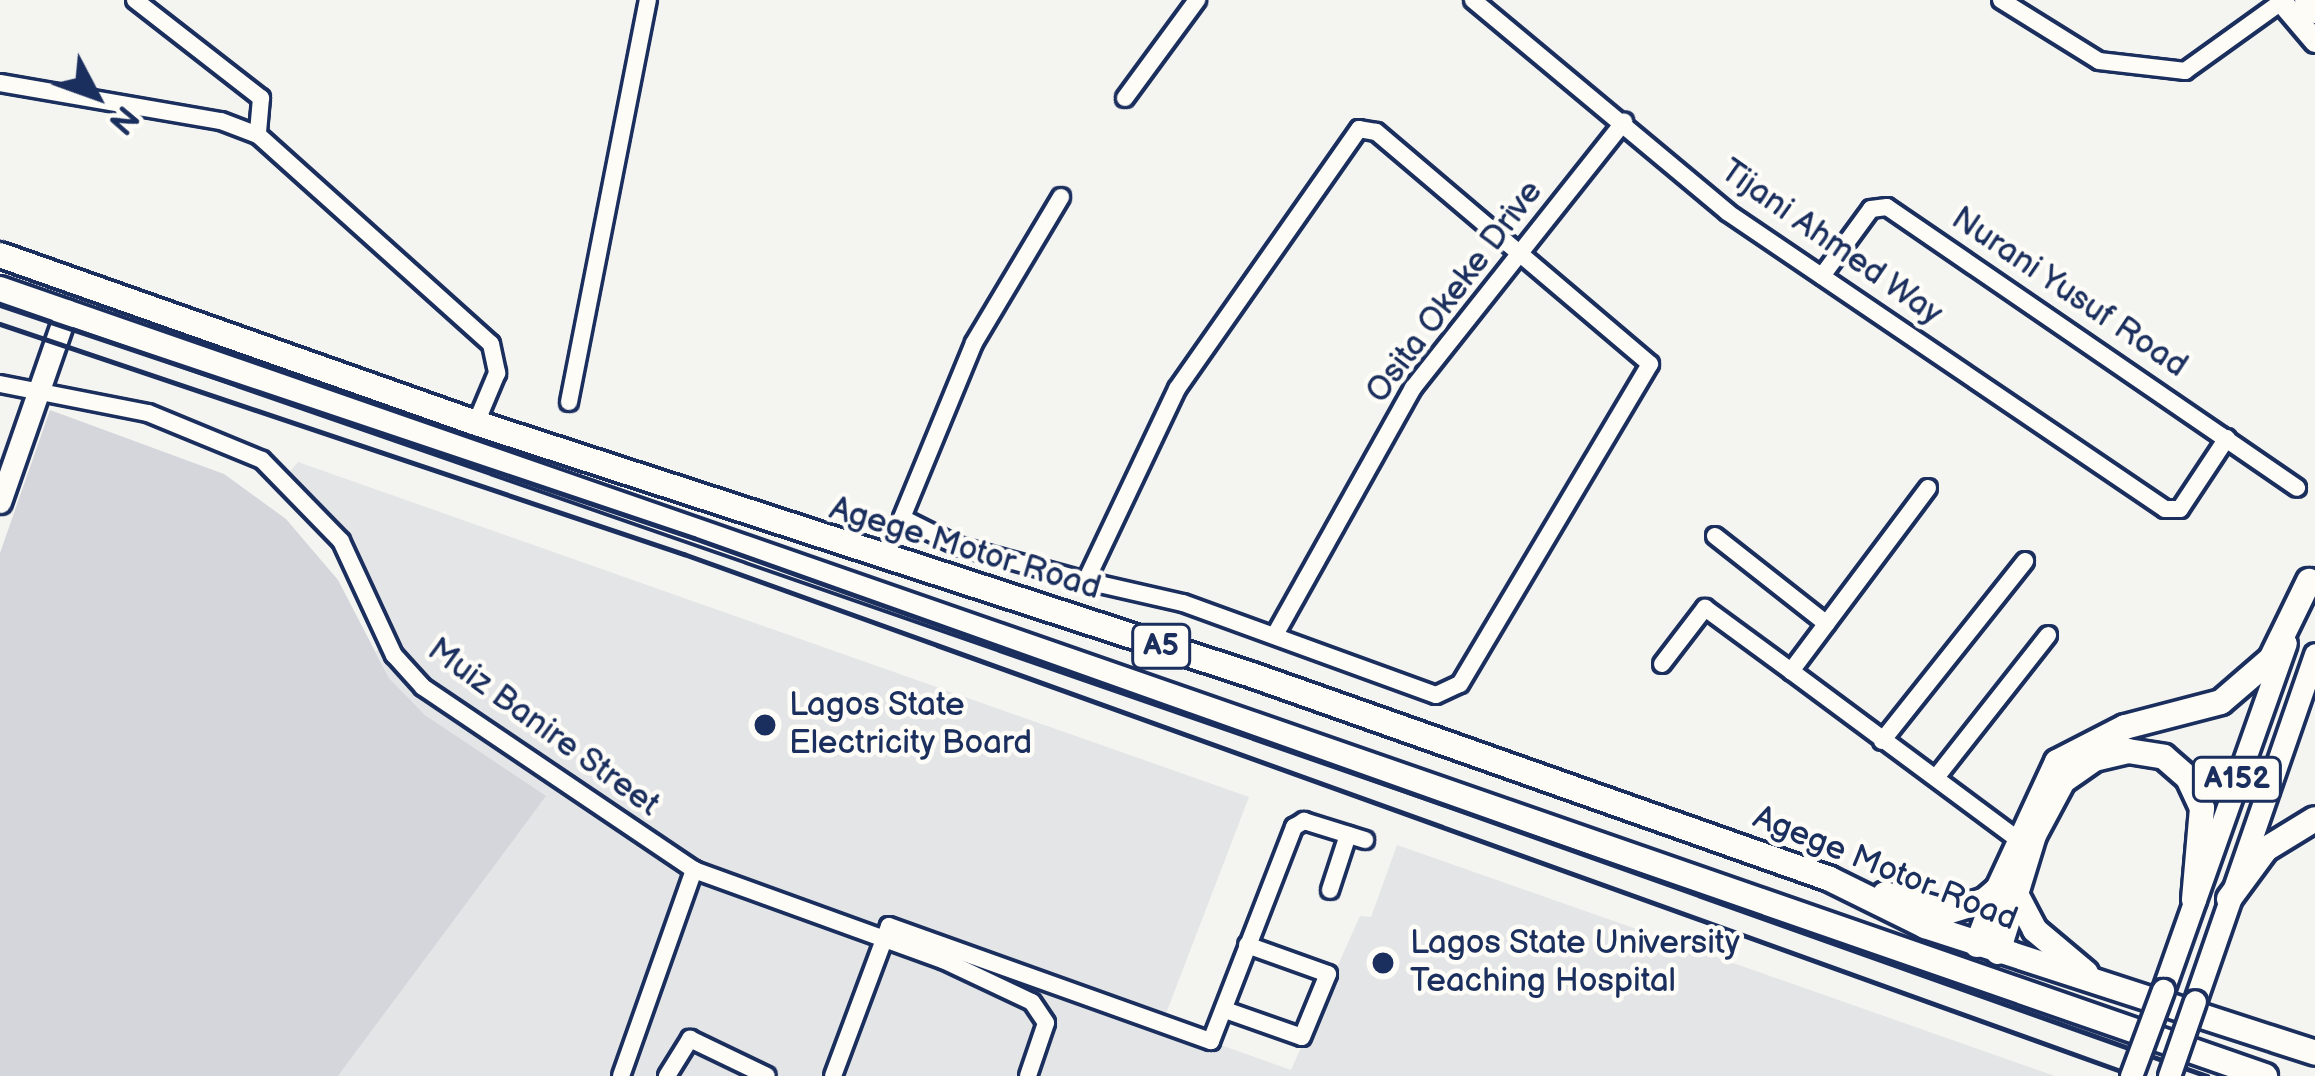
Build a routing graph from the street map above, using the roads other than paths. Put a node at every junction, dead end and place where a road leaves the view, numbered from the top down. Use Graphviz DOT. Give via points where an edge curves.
graph roads {
  1 [pos="135,0"];
  2 [pos="648,0"];
  3 [pos="1197,0"];
  4 [pos="1473,0"];
  5 [pos="2001,0"];
  6 [pos="2305,0"];
  7 [pos="2281,1"];
  8 [pos="2315,12"];
  9 [pos="2315,41"];
  10 [pos="0,83"];
  11 [pos="1125,98"];
  12 [pos="1624,122"];
  13 [pos="258,135"];
  14 [pos="1060,197"];
  15 [pos="1520,253"];
  16 [pos="0,255"];
  17 [pos="1822,276"];
  18 [pos="0,289"];
  19 [pos="67,310"];
  20 [pos="0,384"];
  21 [pos="38,397"];
  22 [pos="569,403"];
  23 [pos="476,424"];
  24 [pos="2227,438"];
  25 [pos="1928,488"];
  26 [pos="2296,488"];
  27 [pos="0,502"];
  28 [pos="1715,536"];
  29 [pos="2025,561"];
  30 [pos="2312,575"];
  31 [pos="960,579"];
  32 [pos="1086,581"];
  33 [pos="947,616"];
  34 [pos="1827,624"];
  35 [pos="1276,633"];
  36 [pos="2048,635"];
  37 [pos="2315,654"];
  38 [pos="1662,664"];
  39 [pos="1791,671"];
  40 [pos="1882,741"];
  41 [pos="1938,775"];
  42 [pos="2315,818"];
  43 [pos="2016,838"];
  44 [pos="694,870"];
  45 [pos="1830,879"];
  46 [pos="1330,890"];
  47 [pos="2007,892"];
  48 [pos="2229,899"];
  49 [pos="2194,900"];
  50 [pos="883,939"];
  51 [pos="1247,945"];
  52 [pos="1988,948"];
  53 [pos="2118,994"];
  54 [pos="1228,1010"];
  55 [pos="2312,1051"];
  56 [pos="621,1076"];
  57 [pos="667,1076"];
  58 [pos="767,1076"];
  59 [pos="833,1076"];
  60 [pos="1028,1076"];
  61 [pos="2131,1076"];
  62 [pos="2169,1076"];
  63 [pos="2265,1076"];
  1 -- 13 [label="street" via="261,98"];
  2 -- 22 [label="street"];
  3 -- 11 [label="street"];
  4 -- 12 [label="street, Tijani Ahmed Way"];
  5 -- 7 [label="street" via="2099,61 2185,71"];
  6 -- 8 [label="main road"];
  7 -- 9 [label="main road"];
  10 -- 13 [label="street" via="221,121"];
  12 -- 15 [label="street, Osita Okeke Drive"];
  12 -- 17 [label="street, Tijani Ahmed Way" via="1726,212"];
  13 -- 23 [label="street" via="491,344 497,373"];
  14 -- 32 [label="street" via="974,343 902,518 958,546"];
  15 -- 32 [label="street" via="1376,132 1359,129 1177,389"];
  15 -- 35 [label="street, Osita Okeke Drive" via="1413,388"];
  15 -- 35 [label="street" via="1650,364 1460,684 1436,694"];
  16 -- 23 [label="highway, Agege Motor Road / A5"];
  17 -- 24 [label="street, Nurani Yusuf Road" via="1871,209 1887,207"];
  17 -- 24 [label="street, Tijani Ahmed Way" via="2173,512"];
  18 -- 19 [label="highway, Agege Motor Road / A5"];
  19 -- 21 [label="main road"];
  19 -- 33 [label="highway, Agege Motor Road / A5" via="458,453"];
  20 -- 21 [label="street, Muiz Banire Street"];
  21 -- 27 [label="main road"];
  21 -- 44 [label="street, Muiz Banire Street" via="148,413 262,460 340,541 394,655 422,687"];
  23 -- 31 [label="highway, Agege Motor Road / A5"];
  24 -- 26 [label="street, Nurani Yusuf Road"];
  25 -- 34 [label="street"];
  28 -- 34 [label="street"];
  29 -- 40 [label="street"];
  30 -- 43 [label="highway" via="2271,658 2248,681 2221,702 2125,727 2057,762"];
  30 -- 49 [label="main road, A152"];
  31 -- 33 [label="highway"];
  31 -- 45 [label="highway, Agege Motor Road / A5"];
  32 -- 35 [label="street"];
  33 -- 63 [label="highway, Agege Motor Road / A5"];
  34 -- 39 [label="street"];
  36 -- 41 [label="street"];
  37 -- 48 [label="main road, A152"];
  38 -- 39 [label="street" via="1705,608"];
  39 -- 40 [label="street"];
  40 -- 41 [label="street"];
  41 -- 43 [label="street"];
  42 -- 48 [label="highway" via="2266,849"];
  43 -- 47 [label="highway"];
  44 -- 50 [label="street, Muiz Banire Street"];
  44 -- 56 [label="street"];
  45 -- 47 [label="highway" via="1947,912"];
  45 -- 52 [label="highway, Agege Motor Road / A5"];
  46 -- 51 [label="street" via="1356,837 1304,821 1294,827"];
  47 -- 49 [label="highway" via="2063,781 2094,759 2128,751 2164,758 2188,778 2202,808"];
  47 -- 52 [label="highway"];
  47 -- 53 [label="highway" via="2055,952"];
  48 -- 62 [label="main road, A152, bridge"];
  49 -- 61 [label="main road, A152, bridge"];
  50 -- 54 [label="street" via="889,926 1202,1042 1217,1036"];
  50 -- 59 [label="street"];
  50 -- 60 [label="street, Muiz Banire Street" via="1042,1010"];
  51 -- 54 [label="street"];
  51 -- 54 [label="street" via="1328,974 1303,1037"];
  52 -- 53 [label="highway, Agege Motor Road / A5"];
  53 -- 55 [label="highway, Agege Motor Road / A5"];
  57 -- 58 [label="street" via="690,1039"];
}
